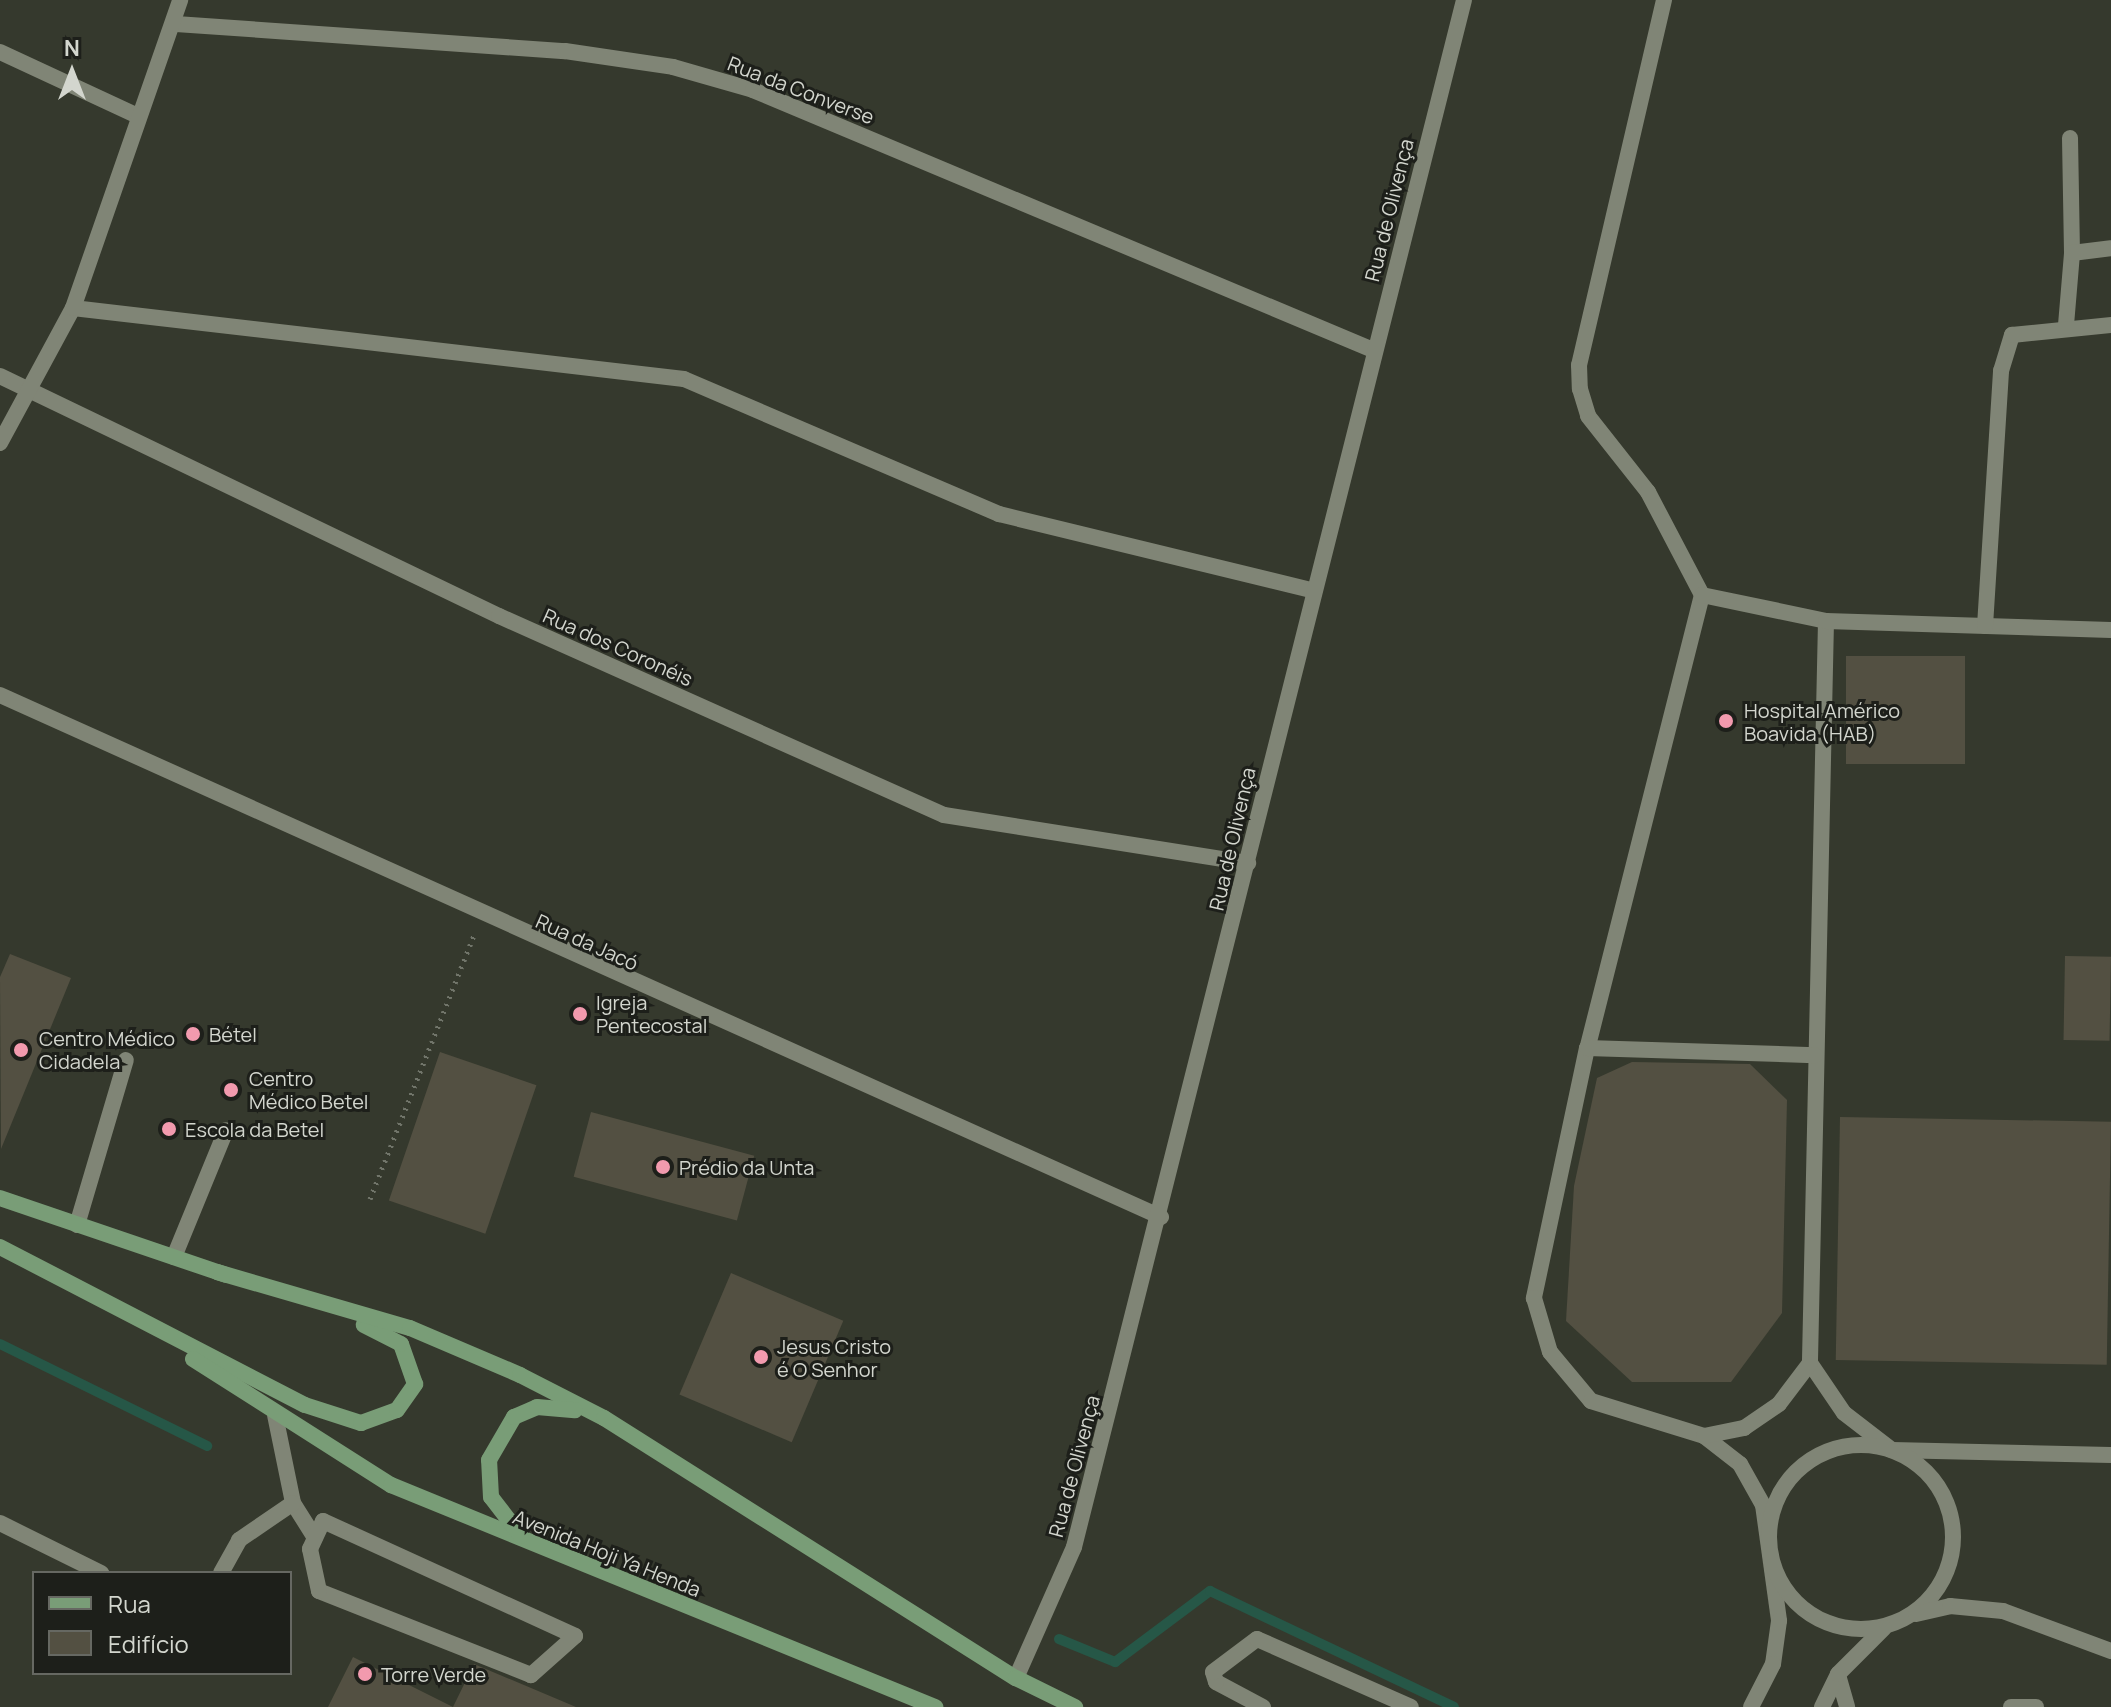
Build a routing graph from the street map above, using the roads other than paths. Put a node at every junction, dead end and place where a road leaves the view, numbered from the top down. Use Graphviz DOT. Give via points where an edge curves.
graph roads {
  1 [pos="180,0"];
  2 [pos="1464,0"];
  3 [pos="1664,0"];
  4 [pos="176,24"];
  5 [pos="0,52"];
  6 [pos="138,116"];
  7 [pos="2070,138"];
  8 [pos="2111,248"];
  9 [pos="2072,253"];
  10 [pos="73,308"];
  11 [pos="2066,325"];
  12 [pos="2111,325"];
  13 [pos="1373,350"];
  14 [pos="0,376"];
  15 [pos="28,389"];
  16 [pos="0,443"];
  17 [pos="1310,590"];
  18 [pos="1702,595"];
  19 [pos="1826,621"];
  20 [pos="1985,626"];
  21 [pos="2111,630"];
  22 [pos="0,695"];
  23 [pos="1248,863"];
  24 [pos="1587,1048"];
  25 [pos="1815,1055"];
  26 [pos="126,1060"];
  27 [pos="226,1130"];
  28 [pos="0,1198"];
  29 [pos="1161,1217"];
  30 [pos="77,1225"];
  31 [pos="0,1247"];
  32 [pos="174,1257"];
  33 [pos="217,1272"];
  34 [pos="150,1329"];
  35 [pos="1810,1363"];
  36 [pos="275,1415"];
  37 [pos="604,1418"];
  38 [pos="1704,1436"];
  39 [pos="1892,1450"];
  40 [pos="2111,1455"];
  41 [pos="293,1503"];
  42 [pos="0,1523"];
  43 [pos="315,1538"];
  44 [pos="535,1547"];
  45 [pos="1771,1559"];
  46 [pos="97,1571"];
  47 [pos="222,1571"];
  48 [pos="1910,1616"];
  49 [pos="1888,1626"];
  50 [pos="2111,1651"];
  51 [pos="1838,1674"];
  52 [pos="1016,1678"];
  53 [pos="877,1681"];
  54 [pos="912,1707"];
  55 [pos="935,1707"];
  56 [pos="1075,1707"];
  57 [pos="1263,1707"];
  58 [pos="1411,1707"];
  59 [pos="1751,1707"];
  60 [pos="1822,1707"];
  61 [pos="1847,1707"];
  62 [pos="2011,1707"];
  63 [pos="2036,1707"];
  1 -- 4 [label="street"];
  2 -- 13 [label="street, Rua de Olivença"];
  3 -- 18 [label="street" via="1579,365 1580,389 1588,416 1648,492"];
  4 -- 6 [label="street"];
  4 -- 13 [label="street, Rua da Converse" via="565,51 673,67 768,96"];
  5 -- 6 [label="street"];
  6 -- 10 [label="street"];
  7 -- 9 [label="street"];
  8 -- 9 [label="street"];
  9 -- 11 [label="street"];
  10 -- 15 [label="street"];
  10 -- 17 [label="street" via="684,379 999,514"];
  11 -- 12 [label="street"];
  11 -- 20 [label="street" via="2012,335 2001,371"];
  13 -- 17 [label="street, Rua de Olivença"];
  14 -- 15 [label="street, Rua dos Coronéis"];
  15 -- 16 [label="street"];
  15 -- 23 [label="street, Rua dos Coronéis" via="499,616 944,815"];
  17 -- 23 [label="street, Rua de Olivença"];
  18 -- 19 [label="street"];
  18 -- 24 [label="street"];
  19 -- 20 [label="street"];
  19 -- 25 [label="street"];
  20 -- 21 [label="street"];
  22 -- 29 [label="street, Rua da Jacó" via="481,917"];
  23 -- 29 [label="street, Rua de Olivença"];
  24 -- 25 [label="street"];
  24 -- 38 [label="street" via="1534,1298 1550,1352 1591,1401"];
  25 -- 35 [label="street"];
  26 -- 30 [label="street"];
  27 -- 32 [label="street"];
  28 -- 30 [label="main road"];
  29 -- 52 [label="street, Rua de Olivença" via="1074,1547"];
  30 -- 32 [label="main road"];
  31 -- 34 [label="main road"];
  32 -- 33 [label="main road"];
  33 -- 34 [label="main road" via="401,1344 415,1374 408,1398 382,1420 332,1416"];
  33 -- 37 [label="main road" via="410,1328"];
  34 -- 36 [label="main road, Avenida Hoji Ya Henda"];
  35 -- 38 [label="street" via="1779,1404 1744,1428"];
  35 -- 39 [label="street" via="1844,1413"];
  36 -- 41 [label="street"];
  36 -- 44 [label="main road, Avenida Hoji Ya Henda" via="391,1485"];
  37 -- 44 [label="main road" via="537,1407 501,1434 489,1460 491,1497 506,1524"];
  37 -- 52 [label="main road"];
  38 -- 45 [label="street" via="1740,1464 1763,1505"];
  39 -- 40 [label="street"];
  39 -- 45 [label="street" via="1861,1445 1828,1451 1799,1469 1771,1517"];
  39 -- 48 [label="street" via="1932,1478 1951,1510 1954,1542 1934,1595"];
  41 -- 43 [label="street"];
  41 -- 47 [label="street" via="239,1540"];
  42 -- 46 [label="street"];
  43 -- 43 [label="street" via="310,1549 319,1591 531,1675 575,1636 323,1521"];
  44 -- 53 [label="main road, Avenida Hoji Ya Henda"];
  45 -- 49 [label="street" via="1805,1611 1857,1630"];
  45 -- 59 [label="street" via="1779,1621 1773,1664"];
  48 -- 49 [label="street"];
  48 -- 50 [label="street" via="1950,1606 2003,1611"];
  49 -- 51 [label="street"];
  51 -- 60 [label="street"];
  51 -- 61 [label="street"];
  52 -- 56 [label="main road"];
  53 -- 54 [label="street"];
  53 -- 55 [label="main road, Avenida Hoji Ya Henda"];
  57 -- 58 [label="street" via="1216,1682 1213,1672 1257,1639"];
  62 -- 63 [label="street"];
}
